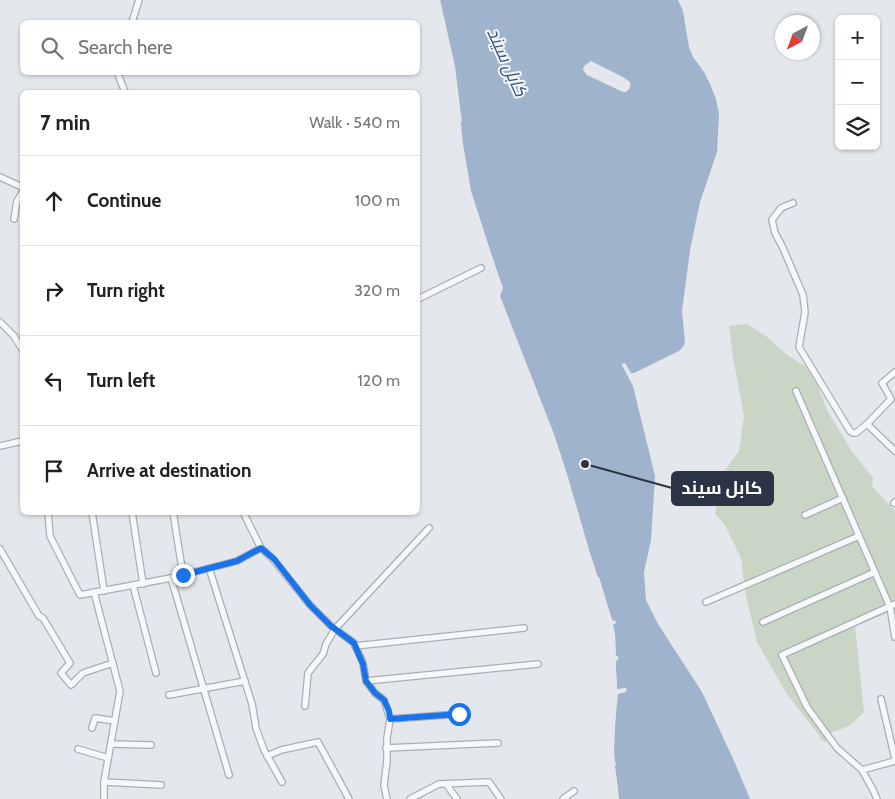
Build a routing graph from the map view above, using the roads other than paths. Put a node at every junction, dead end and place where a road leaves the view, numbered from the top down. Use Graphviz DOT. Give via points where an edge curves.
graph roads {
  1 [pos="139,0"];
  2 [pos="133,20"];
  3 [pos="118,75"];
  4 [pos="123,90"];
  5 [pos="0,177"];
  6 [pos="20,185"];
  7 [pos="20,196"];
  8 [pos="793,203"];
  9 [pos="14,219"];
  10 [pos="481,268"];
  11 [pos="420,298"];
  12 [pos="0,322"];
  13 [pos="20,346"];
  14 [pos="895,372"];
  15 [pos="796,391"];
  16 [pos="868,424"];
  17 [pos="20,441"];
  18 [pos="0,446"];
  19 [pos="895,451"];
  20 [pos="843,498"];
  21 [pos="48,515"];
  22 [pos="92,515"];
  23 [pos="132,515"];
  24 [pos="173,515"];
  25 [pos="244,515"];
  26 [pos="805,515"];
  27 [pos="429,528"];
  28 [pos="859,536"];
  29 [pos="261,548"];
  30 [pos="0,549"];
  31 [pos="209,568"];
  32 [pos="875,572"];
  33 [pos="183,575"];
  34 [pos="171,578"];
  35 [pos="143,584"];
  36 [pos="133,586"];
  37 [pos="104,590"];
  38 [pos="94,592"];
  39 [pos="706,602"];
  40 [pos="892,605"];
  41 [pos="763,622"];
  42 [pos="524,628"];
  43 [pos="335,629"];
  44 [pos="895,637"];
  45 [pos="355,646"];
  46 [pos="113,663"];
  47 [pos="538,664"];
  48 [pos="156,673"];
  49 [pos="245,680"];
  50 [pos="366,681"];
  51 [pos="204,689"];
  52 [pos="169,696"];
  53 [pos="881,699"];
  54 [pos="305,706"];
  55 [pos="459,714"];
  56 [pos="390,719"];
  57 [pos="115,721"];
  58 [pos="92,728"];
  59 [pos="498,743"];
  60 [pos="111,744"];
  61 [pos="152,745"];
  62 [pos="386,748"];
  63 [pos="78,749"];
  64 [pos="267,756"];
  65 [pos="108,758"];
  66 [pos="895,760"];
  67 [pos="862,770"];
  68 [pos="229,775"];
  69 [pos="104,782"];
  70 [pos="282,782"];
  71 [pos="446,784"];
  72 [pos="161,785"];
  73 [pos="574,791"];
  74 [pos="346,798"];
  75 [pos="104,799"];
  76 [pos="387,799"];
  77 [pos="410,799"];
  78 [pos="457,799"];
  79 [pos="501,799"];
  80 [pos="563,799"];
  81 [pos="877,799"];
  1 -- 2 [label="street"];
  3 -- 4 [label="street"];
  5 -- 6 [label="street"];
  7 -- 9 [label="street"];
  8 -- 16 [label="street" via="781,208 772,220 803,295 805,312 799,347 850,431 856,433"];
  10 -- 11 [label="street"];
  12 -- 13 [label="street"];
  14 -- 16 [label="street" via="882,383 891,399"];
  15 -- 20 [label="street"];
  16 -- 19 [label="street"];
  17 -- 18 [label="street"];
  20 -- 26 [label="street"];
  20 -- 28 [label="street"];
  21 -- 38 [label="street" via="50,536 80,595"];
  22 -- 37 [label="street"];
  23 -- 35 [label="street"];
  24 -- 33 [label="street"];
  25 -- 29 [label="street"];
  27 -- 43 [label="street"];
  28 -- 32 [label="street"];
  28 -- 39 [label="street"];
  29 -- 31 [label="street" via="237,561"];
  29 -- 43 [label="street"];
  30 -- 46 [label="street" via="70,663 61,673 71,685 83,673"];
  31 -- 33 [label="street"];
  31 -- 49 [label="street"];
  32 -- 40 [label="street"];
  32 -- 41 [label="street"];
  33 -- 34 [label="street"];
  34 -- 35 [label="street"];
  34 -- 51 [label="street"];
  35 -- 36 [label="street"];
  36 -- 37 [label="street"];
  36 -- 48 [label="street"];
  37 -- 38 [label="street"];
  38 -- 46 [label="street"];
  40 -- 44 [label="street"];
  40 -- 67 [label="street" via="782,655 807,707 837,748"];
  42 -- 45 [label="street"];
  43 -- 45 [label="street"];
  43 -- 54 [label="street" via="323,654 308,673"];
  45 -- 50 [label="street"];
  46 -- 57 [label="street" via="120,691"];
  47 -- 50 [label="street"];
  49 -- 51 [label="street"];
  49 -- 64 [label="street" via="256,728"];
  50 -- 56 [label="street" via="384,700"];
  51 -- 52 [label="street"];
  51 -- 68 [label="street"];
  53 -- 66 [label="street"];
  55 -- 56 [label="street"];
  56 -- 62 [label="street"];
  57 -- 58 [label="street" via="95,718"];
  57 -- 60 [label="street"];
  59 -- 62 [label="street"];
  60 -- 61 [label="street"];
  60 -- 65 [label="street"];
  62 -- 76 [label="street" via="384,785"];
  63 -- 65 [label="street"];
  64 -- 70 [label="street"];
  64 -- 74 [label="street" via="318,742"];
  65 -- 69 [label="street"];
  66 -- 67 [label="street"];
  67 -- 81 [label="street"];
  69 -- 72 [label="street"];
  69 -- 75 [label="street"];
  71 -- 77 [label="street"];
  71 -- 78 [label="street"];
  71 -- 79 [label="street" via="489,782"];
  73 -- 80 [label="street"];
}
